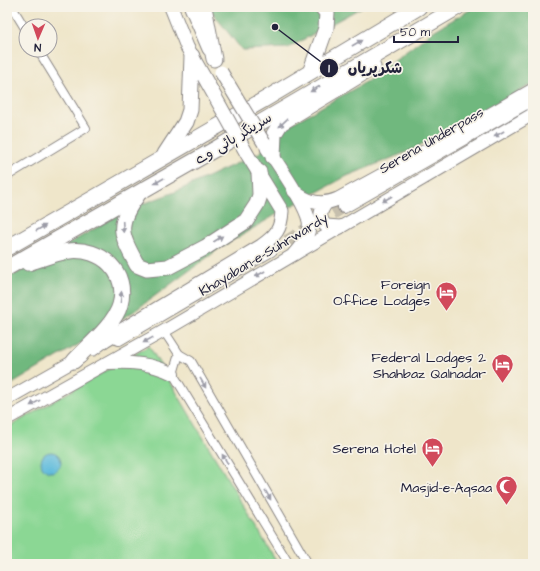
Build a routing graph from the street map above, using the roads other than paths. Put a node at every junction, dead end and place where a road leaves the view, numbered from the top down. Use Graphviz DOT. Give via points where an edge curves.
graph roads {
  1 [pos="12,7"];
  2 [pos="172,7"];
  3 [pos="191,7"];
  4 [pos="204,7"];
  5 [pos="322,7"];
  6 [pos="419,7"];
  7 [pos="458,7"];
  8 [pos="19,18"];
  9 [pos="406,37"];
  10 [pos="192,56"];
  11 [pos="43,58"];
  12 [pos="218,65"];
  13 [pos="311,70"];
  14 [pos="533,90"];
  15 [pos="533,99"];
  16 [pos="533,114"];
  17 [pos="273,157"];
  18 [pos="162,158"];
  19 [pos="259,172"];
  20 [pos="7,176"];
  21 [pos="294,191"];
  22 [pos="138,193"];
  23 [pos="326,203"];
  24 [pos="344,207"];
  25 [pos="340,227"];
  26 [pos="7,248"];
  27 [pos="294,254"];
  28 [pos="7,269"];
  29 [pos="164,331"];
  30 [pos="88,353"];
  31 [pos="179,354"];
  32 [pos="74,361"];
  33 [pos="106,363"];
  34 [pos="173,374"];
  35 [pos="7,399"];
  36 [pos="7,419"];
  37 [pos="289,564"];
  38 [pos="308,564"];
  1 -- 8 [label="street"];
  2 -- 10 [label="main road, Khayaban-e-Suhrwardy"];
  3 -- 12 [label="main road" via="197,25"];
  4 -- 12 [label="highway"];
  5 -- 13 [label="highway" via="326,13 326,28"];
  13 -- 6 [label="highway, سرینگر ہائی وے, one-way"];
  7 -- 9 [label="highway, سرینگر ہائی وے"];
  9 -- 17 [label="highway, one-way" via="380,64 281,123 274,134"];
  9 -- 22 [label="highway, سرینگر ہائی وے, one-way"];
  10 -- 18 [label="highway" via="190,110 176,138"];
  10 -- 19 [label="main road, Khayaban-e-Suhrwardy, bridge"];
  11 -- 20 [label="street" via="86,128"];
  12 -- 17 [label="main road, bridge"];
  13 -- 18 [label="highway, سرینگر ہائی وے"];
  14 -- 23 [label="main road" via="392,170"];
  15 -- 24 [label="main road, Serena Underpass"];
  16 -- 25 [label="main road, Khayaban-e-Suhrwardy, one-way"];
  17 -- 21 [label="main road"];
  26 -- 18 [label="highway, سرینگر ہائی وے, one-way"];
  22 -- 19 [label="highway, one-way" via="126,210 122,224 124,239 137,265 155,269 168,267 206,247 246,221 258,204"];
  19 -- 30 [label="main road, Khayaban-e-Suhrwardy" via="282,211 282,221 266,248 106,340"];
  21 -- 23 [label="main road" via="311,202"];
  21 -- 27 [label="main road" via="305,209 309,222 306,238"];
  22 -- 28 [label="highway, سرینگر ہائی وے"];
  23 -- 25 [label="main road" via="321,213 323,223 326,226"];
  25 -- 27 [label="main road, Khayaban-e-Suhrwardy"];
  27 -- 29 [label="main road, Khayaban-e-Suhrwardy, one-way"];
  32 -- 28 [label="highway, one-way" via="110,322 120,305 122,287 116,269 106,260 85,252 70,251"];
  29 -- 31 [label="street"];
  29 -- 33 [label="main road, Khayaban-e-Suhrwardy, one-way"];
  30 -- 32 [label="main road, Khayaban-e-Suhrwardy"];
  31 -- 34 [label="street"];
  31 -- 38 [label="street, one-way" via="191,361"];
  32 -- 35 [label="main road, Khayaban-e-Suhrwardy"];
  33 -- 34 [label="main road" via="145,364"];
  33 -- 36 [label="main road, Khayaban-e-Suhrwardy, one-way"];
  37 -- 34 [label="street, one-way"];
}
